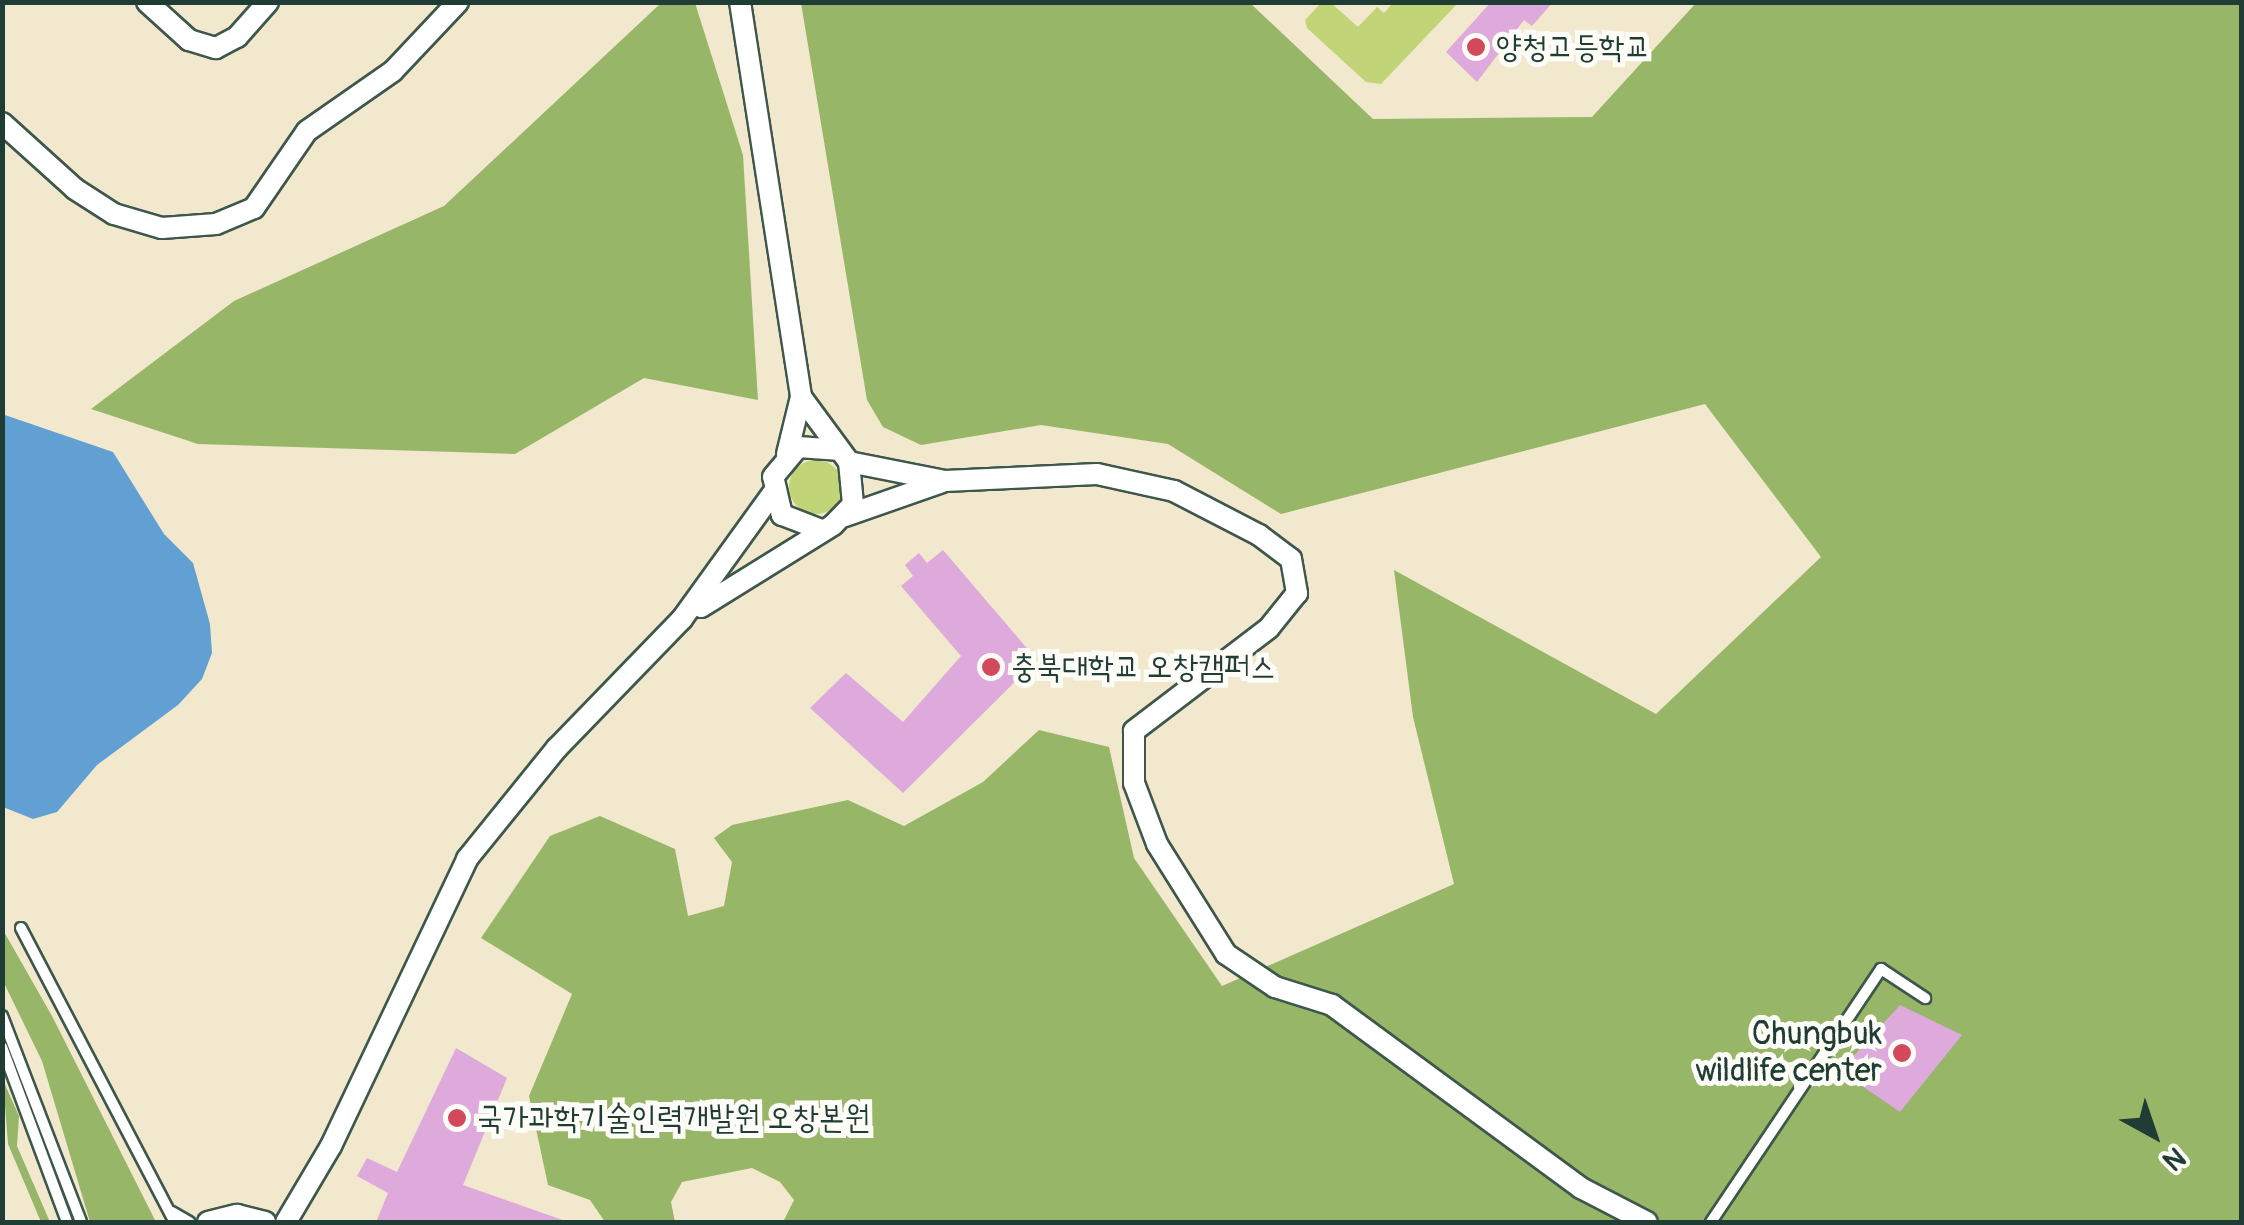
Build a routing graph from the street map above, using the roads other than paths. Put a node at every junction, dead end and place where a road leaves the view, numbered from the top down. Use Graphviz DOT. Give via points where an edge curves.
graph roads {
  1 [pos="147,2"];
  2 [pos="268,2"];
  3 [pos="458,2"];
  4 [pos="740,2"];
  5 [pos="2,123"];
  6 [pos="801,398"];
  7 [pos="787,454"];
  8 [pos="843,456"];
  9 [pos="945,481"];
  10 [pos="772,494"];
  11 [pos="845,516"];
  12 [pos="820,529"];
  13 [pos="682,619"];
  14 [pos="22,928"];
  15 [pos="1925,998"];
  16 [pos="2,1016"];
  17 [pos="2,1048"];
  18 [pos="289,1214"];
  19 [pos="173,1217"];
  20 [pos="66,1222"];
  21 [pos="81,1222"];
  22 [pos="189,1222"];
  23 [pos="208,1222"];
  24 [pos="265,1222"];
  25 [pos="1646,1222"];
  26 [pos="1710,1222"];
  1 -- 2 [label="street" via="190,40 216,48 237,37"];
  3 -- 5 [label="street" via="393,71 306,131 254,208 216,224 162,228 114,214 75,189"];
  4 -- 6 [label="street"];
  6 -- 7 [label="street"];
  6 -- 8 [label="street"];
  7 -- 8 [label="street" via="812,444"];
  7 -- 10 [label="street" via="772,476"];
  8 -- 9 [label="street"];
  8 -- 11 [label="street" via="857,490"];
  9 -- 11 [label="street"];
  9 -- 25 [label="street" via="1097,474 1136,482 1174,491 1259,534 1291,559 1297,593 1269,628 1134,731 1134,784 1156,844 1226,954 1275,987 1332,1005 1581,1188"];
  10 -- 12 [label="street" via="792,523"];
  10 -- 13 [label="street"];
  11 -- 12 [label="street"];
  12 -- 13 [label="street"];
  13 -- 18 [label="street" via="557,748 467,859 331,1146"];
  14 -- 19 [label="lane"];
  15 -- 26 [label="lane" via="1881,970"];
  16 -- 21 [label="lane"];
  17 -- 20 [label="lane"];
  18 -- 24 [label="street"];
  19 -- 22 [label="lane"];
  23 -- 24 [label="street" via="236,1214"];
}
